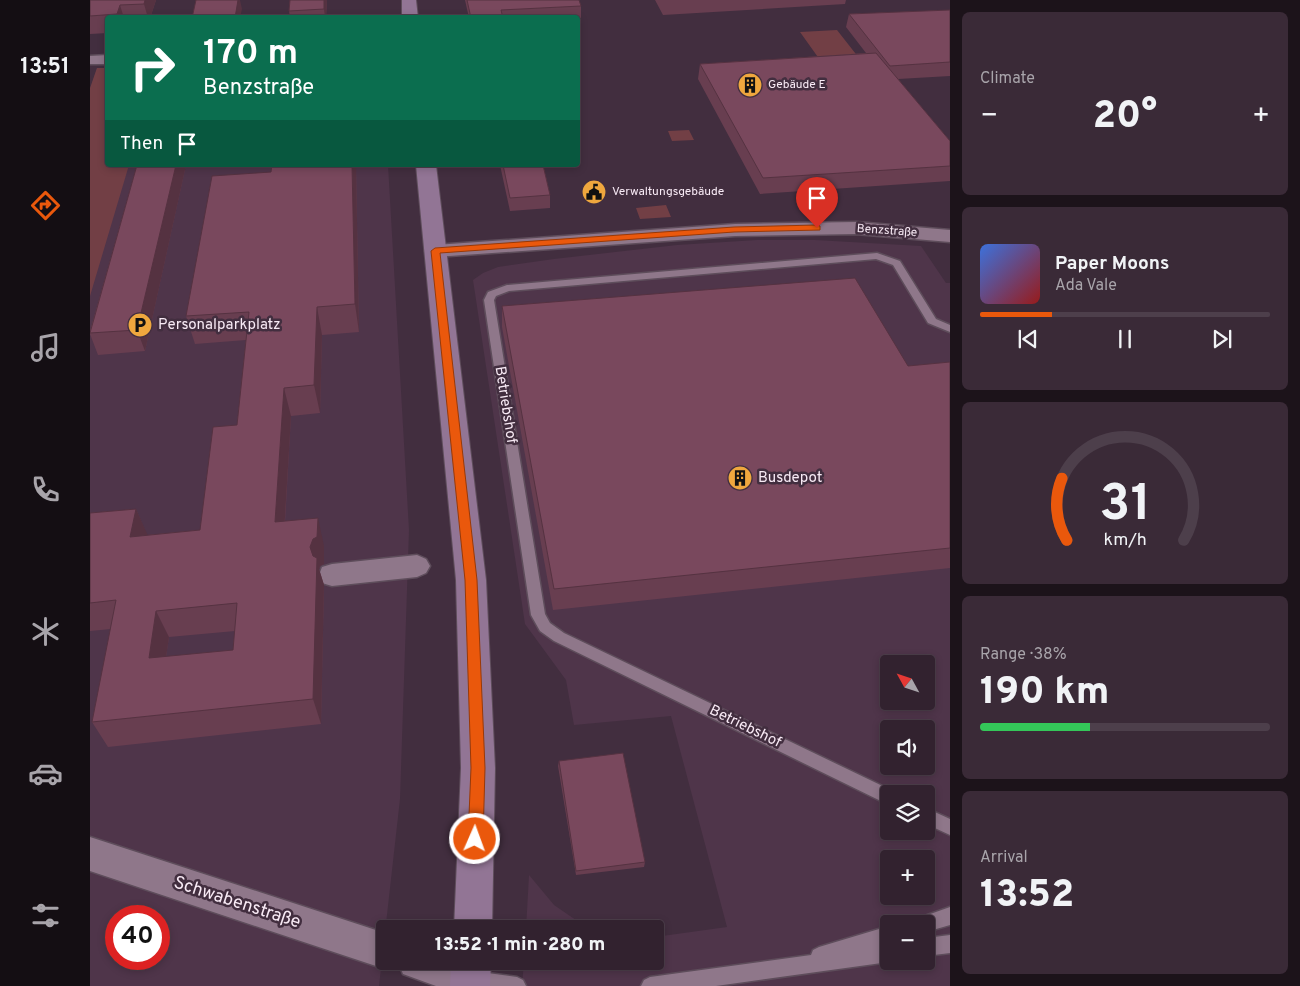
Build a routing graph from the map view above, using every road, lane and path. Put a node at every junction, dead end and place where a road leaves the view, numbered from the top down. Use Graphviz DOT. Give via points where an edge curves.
graph roads {
  1 [pos="409,0"];
  2 [pos="410,15"];
  3 [pos="105,59"];
  4 [pos="90,60"];
  5 [pos="426,167"];
  6 [pos="950,236"];
  7 [pos="435,251"];
  8 [pos="950,328"];
  9 [pos="418,566"];
  10 [pos="332,576"];
  11 [pos="880,793"];
  12 [pos="935,820"];
  13 [pos="950,827"];
  14 [pos="90,854"];
  15 [pos="950,916"];
  16 [pos="472,920"];
  17 [pos="935,921"];
  18 [pos="880,938"];
  19 [pos="950,944"];
  20 [pos="935,946"];
  21 [pos="376,948"];
  22 [pos="880,954"];
  23 [pos="781,968"];
  24 [pos="449,970"];
  25 [pos="471,976"];
  26 [pos="516,986"];
  27 [pos="650,986"];
  1 -- 2 [label="street"];
  3 -- 4 [label="street"];
  5 -- 7 [label="street"];
  6 -- 7 [label="street, Benzstraße" via="856,228 734,230"];
  7 -- 16 [label="street" via="471,580 478,768"];
  8 -- 11 [label="lane, Betriebshof" via="932,321 897,263 877,256 507,288 492,294 489,300 538,615 545,627 559,637"];
  9 -- 10 [label="street"];
  12 -- 13 [label="lane"];
  14 -- 21 [label="street, Schwabenstraße"];
  15 -- 17 [label="lane"];
  18 -- 23 [label="lane"];
  19 -- 20 [label="lane"];
  22 -- 23 [label="lane"];
  23 -- 27 [label="lane"];
  24 -- 25 [label="street"];
  25 -- 26 [label="lane"];
}
